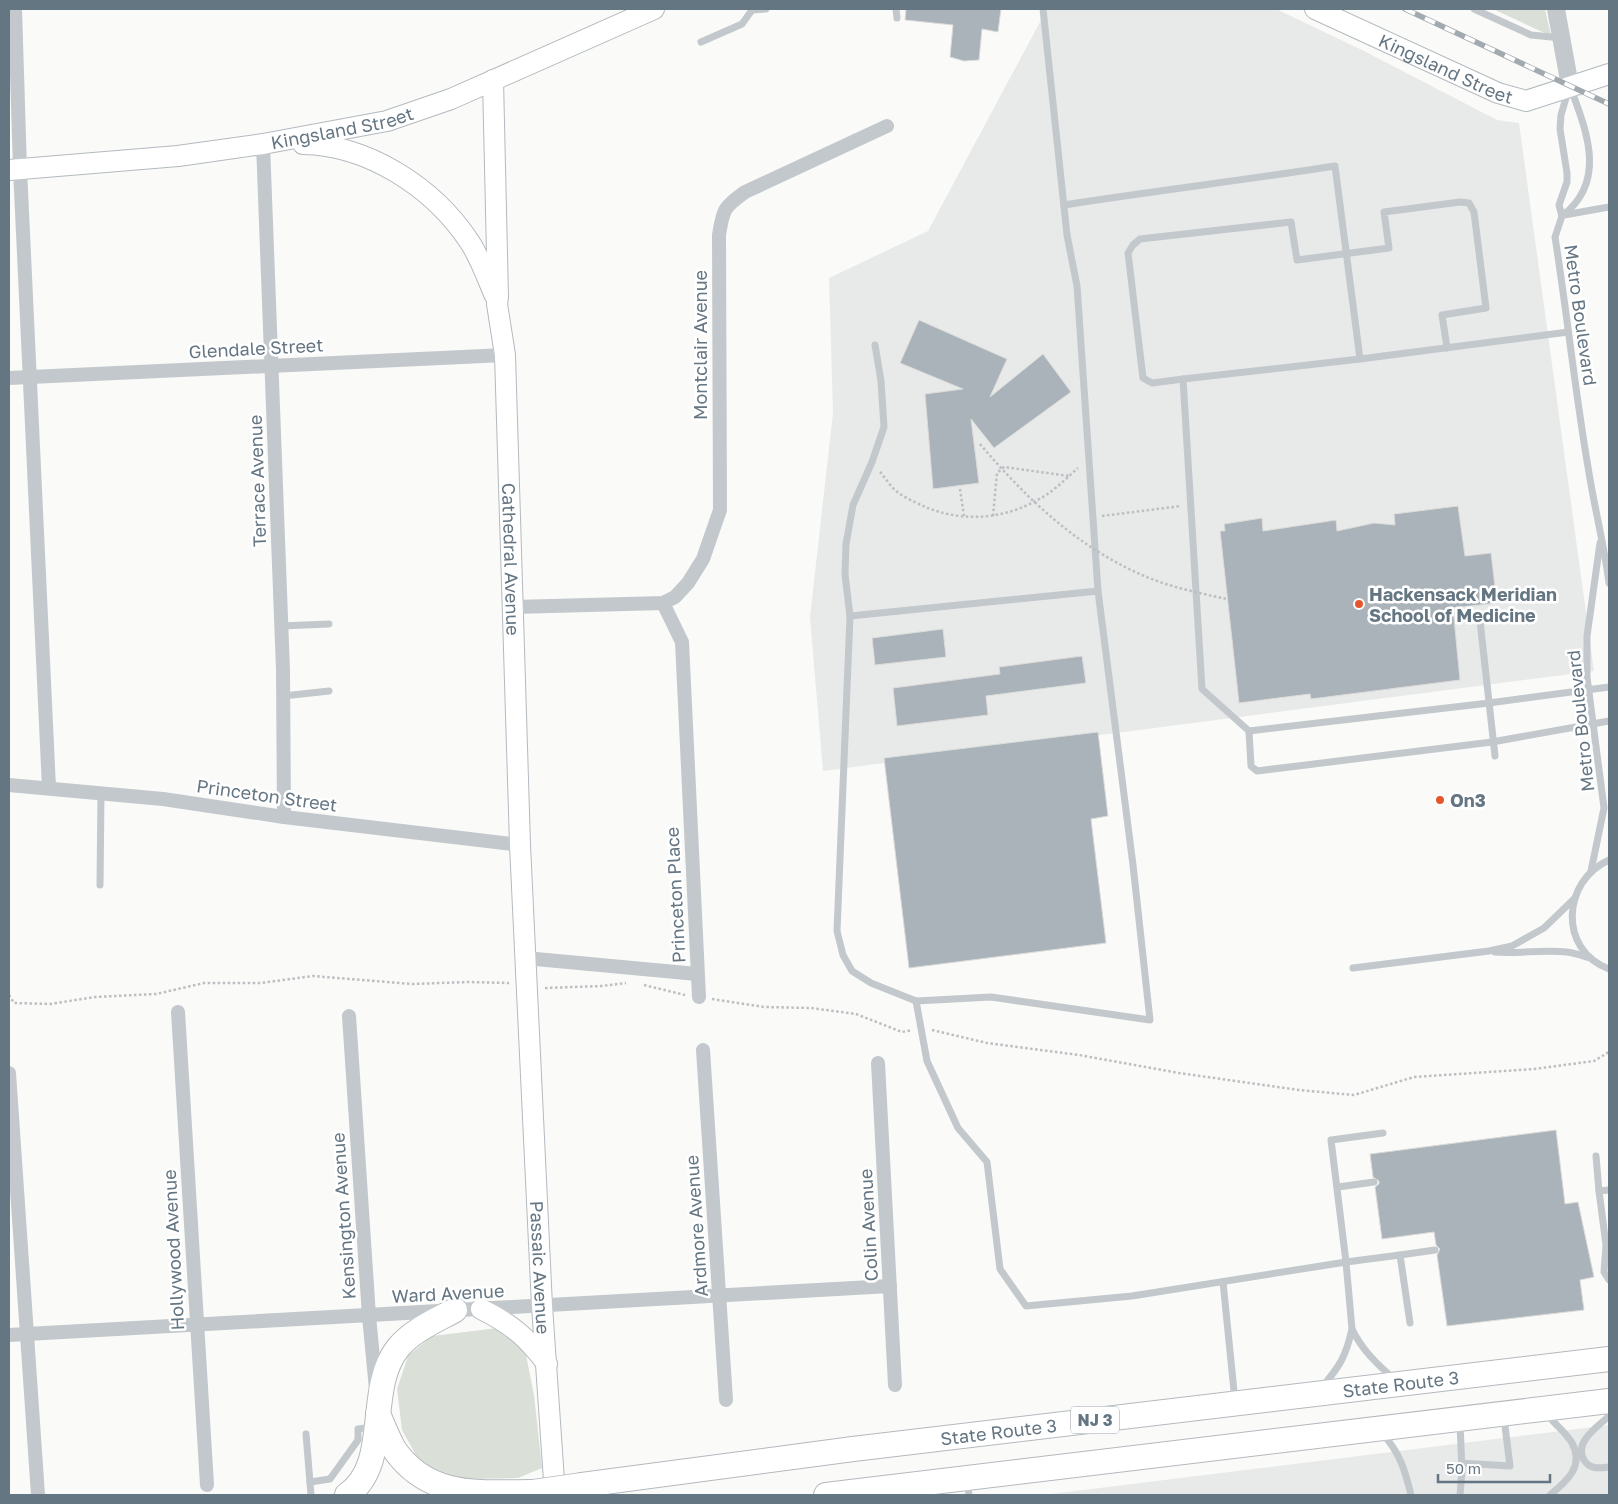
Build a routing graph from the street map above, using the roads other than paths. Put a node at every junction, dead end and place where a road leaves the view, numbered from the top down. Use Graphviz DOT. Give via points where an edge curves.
graph roads {
  1 [pos="15,9"];
  2 [pos="654,9"];
  3 [pos="766,9"];
  4 [pos="896,9"];
  5 [pos="1044,9"];
  6 [pos="1315,9"];
  7 [pos="1474,9"];
  8 [pos="1556,9"];
  9 [pos="752,10"];
  10 [pos="897,18"];
  11 [pos="1561,38"];
  12 [pos="700,42"];
  13 [pos="1609,74"];
  14 [pos="493,80"];
  15 [pos="1570,86"];
  16 [pos="887,126"];
  17 [pos="263,144"];
  18 [pos="14,169"];
  19 [pos="1064,205"];
  20 [pos="1609,207"];
  21 [pos="1562,216"];
  22 [pos="1346,254"];
  23 [pos="497,304"];
  24 [pos="1568,332"];
  25 [pos="875,345"];
  26 [pos="1446,348"];
  27 [pos="505,355"];
  28 [pos="1360,360"];
  29 [pos="272,366"];
  30 [pos="30,377"];
  31 [pos="9,378"];
  32 [pos="1184,379"];
  33 [pos="1601,537"];
  34 [pos="1609,583"];
  35 [pos="1098,591"];
  36 [pos="663,603"];
  37 [pos="514,607"];
  38 [pos="850,616"];
  39 [pos="1480,621"];
  40 [pos="329,624"];
  41 [pos="281,626"];
  42 [pos="1609,687"];
  43 [pos="1589,690"];
  44 [pos="329,691"];
  45 [pos="283,696"];
  46 [pos="1489,703"];
  47 [pos="1609,721"];
  48 [pos="1593,725"];
  49 [pos="1249,732"];
  50 [pos="1492,742"];
  51 [pos="1494,756"];
  52 [pos="9,785"];
  53 [pos="49,788"];
  54 [pos="101,793"];
  55 [pos="284,816"];
  56 [pos="520,845"];
  57 [pos="1609,860"];
  58 [pos="1590,871"];
  59 [pos="100,885"];
  60 [pos="1575,898"];
  61 [pos="1489,951"];
  62 [pos="525,958"];
  63 [pos="1591,959"];
  64 [pos="1353,968"];
  65 [pos="1608,970"];
  66 [pos="697,974"];
  67 [pos="700,997"];
  68 [pos="916,1002"];
  69 [pos="178,1012"];
  70 [pos="349,1016"];
  71 [pos="529,1039"];
  72 [pos="703,1050"];
  73 [pos="878,1063"];
  74 [pos="9,1073"];
  75 [pos="1383,1133"];
  76 [pos="1596,1156"];
  77 [pos="1374,1182"];
  78 [pos="1338,1187"];
  79 [pos="1609,1190"];
  80 [pos="1599,1191"];
  81 [pos="1608,1246"];
  82 [pos="1435,1250"];
  83 [pos="1400,1255"];
  84 [pos="1346,1262"];
  85 [pos="1609,1280"];
  86 [pos="1223,1282"];
  87 [pos="890,1286"];
  88 [pos="719,1296"];
  89 [pos="542,1306"];
  90 [pos="481,1309"];
  91 [pos="454,1310"];
  92 [pos="369,1316"];
  93 [pos="1410,1323"];
  94 [pos="196,1325"];
  95 [pos="1352,1329"];
  96 [pos="27,1334"];
  97 [pos="9,1335"];
  98 [pos="1609,1359"];
  99 [pos="546,1364"];
  100 [pos="1399,1384"];
  101 [pos="895,1385"];
  102 [pos="1317,1394"];
  103 [pos="726,1400"];
  104 [pos="1609,1402"];
  105 [pos="1236,1404"];
  106 [pos="1543,1409"];
  107 [pos="1504,1414"];
  108 [pos="1609,1416"];
  109 [pos="377,1420"];
  110 [pos="1460,1420"];
  111 [pos="1378,1429"];
  112 [pos="306,1434"];
  113 [pos="1585,1461"];
  114 [pos="1576,1462"];
  115 [pos="1461,1463"];
  116 [pos="1609,1467"];
  117 [pos="310,1482"];
  118 [pos="207,1485"];
  119 [pos="968,1487"];
  120 [pos="911,1490"];
  121 [pos="861,1493"];
  122 [pos="544,1494"];
  123 [pos="38,1495"];
  124 [pos="311,1495"];
  125 [pos="347,1495"];
  126 [pos="509,1495"];
  127 [pos="826,1495"];
  128 [pos="1411,1495"];
  129 [pos="1460,1495"];
  130 [pos="1550,1495"];
  1 -- 18 [label="street"];
  2 -- 14 [label="main road, Kingsland Street"];
  3 -- 9 [label="lane"];
  4 -- 10 [label="lane"];
  5 -- 19 [label="lane"];
  6 -- 15 [label="main road, Kingsland Street" via="1498,93 1526,100"];
  7 -- 11 [label="lane" via="1531,35"];
  8 -- 11 [label="street"];
  9 -- 12 [label="lane" via="742,24"];
  11 -- 15 [label="street"];
  13 -- 15 [label="main road, Kingsland Street"];
  14 -- 17 [label="main road, Kingsland Street" via="451,100 387,121"];
  14 -- 23 [label="main road, Cathedral Avenue"];
  15 -- 21 [label="lane" via="1560,129 1567,173 1559,204"];
  15 -- 21 [label="lane" via="1584,123 1591,155 1589,176 1581,194"];
  16 -- 36 [label="street, Montclair Avenue" via="745,192 729,203 722,214 719,235 720,510 703,559 688,583 675,597"];
  17 -- 18 [label="main road, Kingsland Street" via="178,156"];
  17 -- 23 [label="main road" via="322,144 362,155 403,175 443,208 470,241"];
  17 -- 29 [label="street, Terrace Avenue"];
  18 -- 30 [label="street"];
  19 -- 22 [label="lane" via="1335,166"];
  19 -- 35 [label="lane" via="1077,286"];
  20 -- 21 [label="lane"];
  21 -- 24 [label="lane, Metro Boulevard" via="1555,237"];
  22 -- 26 [label="lane" via="1389,248 1384,212 1469,203 1474,212 1486,308 1442,315"];
  22 -- 28 [label="lane"];
  22 -- 32 [label="lane" via="1297,260 1291,222 1140,239 1128,253 1144,378 1152,383"];
  23 -- 27 [label="main road, Cathedral Avenue"];
  24 -- 26 [label="lane"];
  24 -- 33 [label="lane, Metro Boulevard"];
  25 -- 38 [label="lane" via="882,381 884,427 853,505 845,574"];
  26 -- 28 [label="lane"];
  27 -- 29 [label="street, Glendale Street"];
  27 -- 37 [label="main road, Cathedral Avenue"];
  28 -- 32 [label="lane"];
  29 -- 30 [label="street, Glendale Street"];
  29 -- 41 [label="street, Terrace Avenue"];
  30 -- 31 [label="street, Glendale Street"];
  30 -- 53 [label="street"];
  32 -- 49 [label="lane" via="1202,689"];
  33 -- 34 [label="lane, Metro Boulevard"];
  33 -- 43 [label="lane, Metro Boulevard" via="1587,636"];
  35 -- 38 [label="lane"];
  35 -- 68 [label="lane" via="1134,865 1150,1020 991,997"];
  36 -- 37 [label="street"];
  36 -- 66 [label="street, Princeton Place" via="682,642"];
  37 -- 56 [label="main road, Cathedral Avenue"];
  38 -- 68 [label="lane" via="837,931 842,955 852,971 871,983"];
  39 -- 46 [label="lane"];
  40 -- 41 [label="lane"];
  41 -- 45 [label="street, Terrace Avenue"];
  42 -- 43 [label="lane"];
  43 -- 46 [label="lane"];
  43 -- 48 [label="lane, Metro Boulevard"];
  44 -- 45 [label="lane"];
  45 -- 55 [label="street, Terrace Avenue"];
  46 -- 49 [label="lane"];
  46 -- 50 [label="lane"];
  47 -- 48 [label="lane"];
  48 -- 50 [label="lane"];
  48 -- 58 [label="lane, Metro Boulevard" via="1604,808"];
  49 -- 50 [label="lane" via="1251,766 1257,771"];
  50 -- 51 [label="lane"];
  52 -- 53 [label="street, Princeton Street"];
  53 -- 54 [label="street, Princeton Street"];
  54 -- 55 [label="street, Princeton Street"];
  54 -- 59 [label="lane"];
  55 -- 56 [label="street, Princeton Street"];
  56 -- 62 [label="main road, Cathedral Avenue"];
  57 -- 58 [label="lane"];
  58 -- 60 [label="lane" via="1578,887"];
  60 -- 61 [label="lane" via="1544,928 1512,946"];
  60 -- 63 [label="lane" via="1573,926 1579,944"];
  61 -- 63 [label="lane" via="1513,954 1568,952"];
  61 -- 64 [label="lane"];
  62 -- 66 [label="street, Princeton Place"];
  62 -- 71 [label="main road, Cathedral Avenue"];
  63 -- 65 [label="lane"];
  66 -- 67 [label="street"];
  68 -- 86 [label="lane" via="927,1062 958,1128 987,1162 1000,1269 1026,1306 1132,1296"];
  69 -- 94 [label="street, Hollywood Avenue"];
  70 -- 92 [label="street, Kensington Avenue"];
  71 -- 89 [label="main road, Passaic Avenue"];
  72 -- 88 [label="street, Ardmore Avenue"];
  73 -- 87 [label="street, Colin Avenue"];
  74 -- 96 [label="street"];
  75 -- 78 [label="lane" via="1331,1140"];
  76 -- 80 [label="lane"];
  77 -- 78 [label="lane"];
  78 -- 84 [label="lane"];
  79 -- 80 [label="lane"];
  80 -- 81 [label="lane"];
  81 -- 85 [label="lane" via="1604,1272"];
  82 -- 83 [label="lane"];
  83 -- 84 [label="lane"];
  83 -- 93 [label="lane"];
  84 -- 86 [label="lane"];
  84 -- 95 [label="lane"];
  86 -- 105 [label="lane"];
  87 -- 88 [label="street, Ward Avenue"];
  87 -- 101 [label="street, Colin Avenue"];
  88 -- 89 [label="street, Ward Avenue"];
  88 -- 103 [label="street, Ardmore Avenue"];
  89 -- 90 [label="street, Ward Avenue"];
  89 -- 99 [label="main road, Passaic Avenue"];
  90 -- 91 [label="street, Ward Avenue"];
  90 -- 99 [label="main road" via="514,1327"];
  91 -- 92 [label="street, Ward Avenue"];
  91 -- 109 [label="highway" via="416,1331 398,1348 384,1376"];
  92 -- 94 [label="street, Ward Avenue"];
  92 -- 109 [label="street, Kensington Avenue"];
  94 -- 96 [label="street, Ward Avenue"];
  94 -- 118 [label="street, Hollywood Avenue"];
  95 -- 100 [label="lane" via="1371,1358"];
  95 -- 102 [label="lane" via="1347,1350"];
  96 -- 97 [label="street, Ward Avenue"];
  96 -- 123 [label="street"];
  98 -- 100 [label="highway, State Route 3 / NJ 3"];
  99 -- 122 [label="main road, Passaic Avenue"];
  100 -- 102 [label="highway, State Route 3 / NJ 3"];
  102 -- 105 [label="highway, State Route 3 / NJ 3"];
  104 -- 106 [label="highway, NJ 3"];
  105 -- 122 [label="highway, State Route 3 / NJ 3, bridge" via="834,1452 582,1485"];
  106 -- 107 [label="highway, NJ 3"];
  106 -- 114 [label="lane" via="1572,1442"];
  107 -- 110 [label="highway, NJ 3"];
  107 -- 115 [label="lane" via="1510,1466"];
  108 -- 113 [label="lane" via="1595,1427 1582,1445"];
  109 -- 117 [label="lane" via="358,1429 358,1440 330,1479"];
  109 -- 122 [label="highway" via="393,1447 424,1479 476,1492"];
  109 -- 125 [label="highway" via="370,1465 361,1483"];
  110 -- 111 [label="highway, NJ 3"];
  110 -- 115 [label="lane"];
  111 -- 119 [label="highway, NJ 3"];
  111 -- 128 [label="lane" via="1394,1447 1405,1469"];
  112 -- 117 [label="lane"];
  113 -- 114 [label="lane"];
  113 -- 116 [label="lane" via="1596,1468"];
  114 -- 130 [label="lane" via="1569,1478"];
  115 -- 129 [label="lane"];
  117 -- 124 [label="lane"];
  119 -- 120 [label="highway, NJ 3"];
  120 -- 121 [label="highway, NJ 3"];
  121 -- 127 [label="highway, NJ 3"];
  122 -- 126 [label="highway, State Route 3 / NJ 3"];
}
